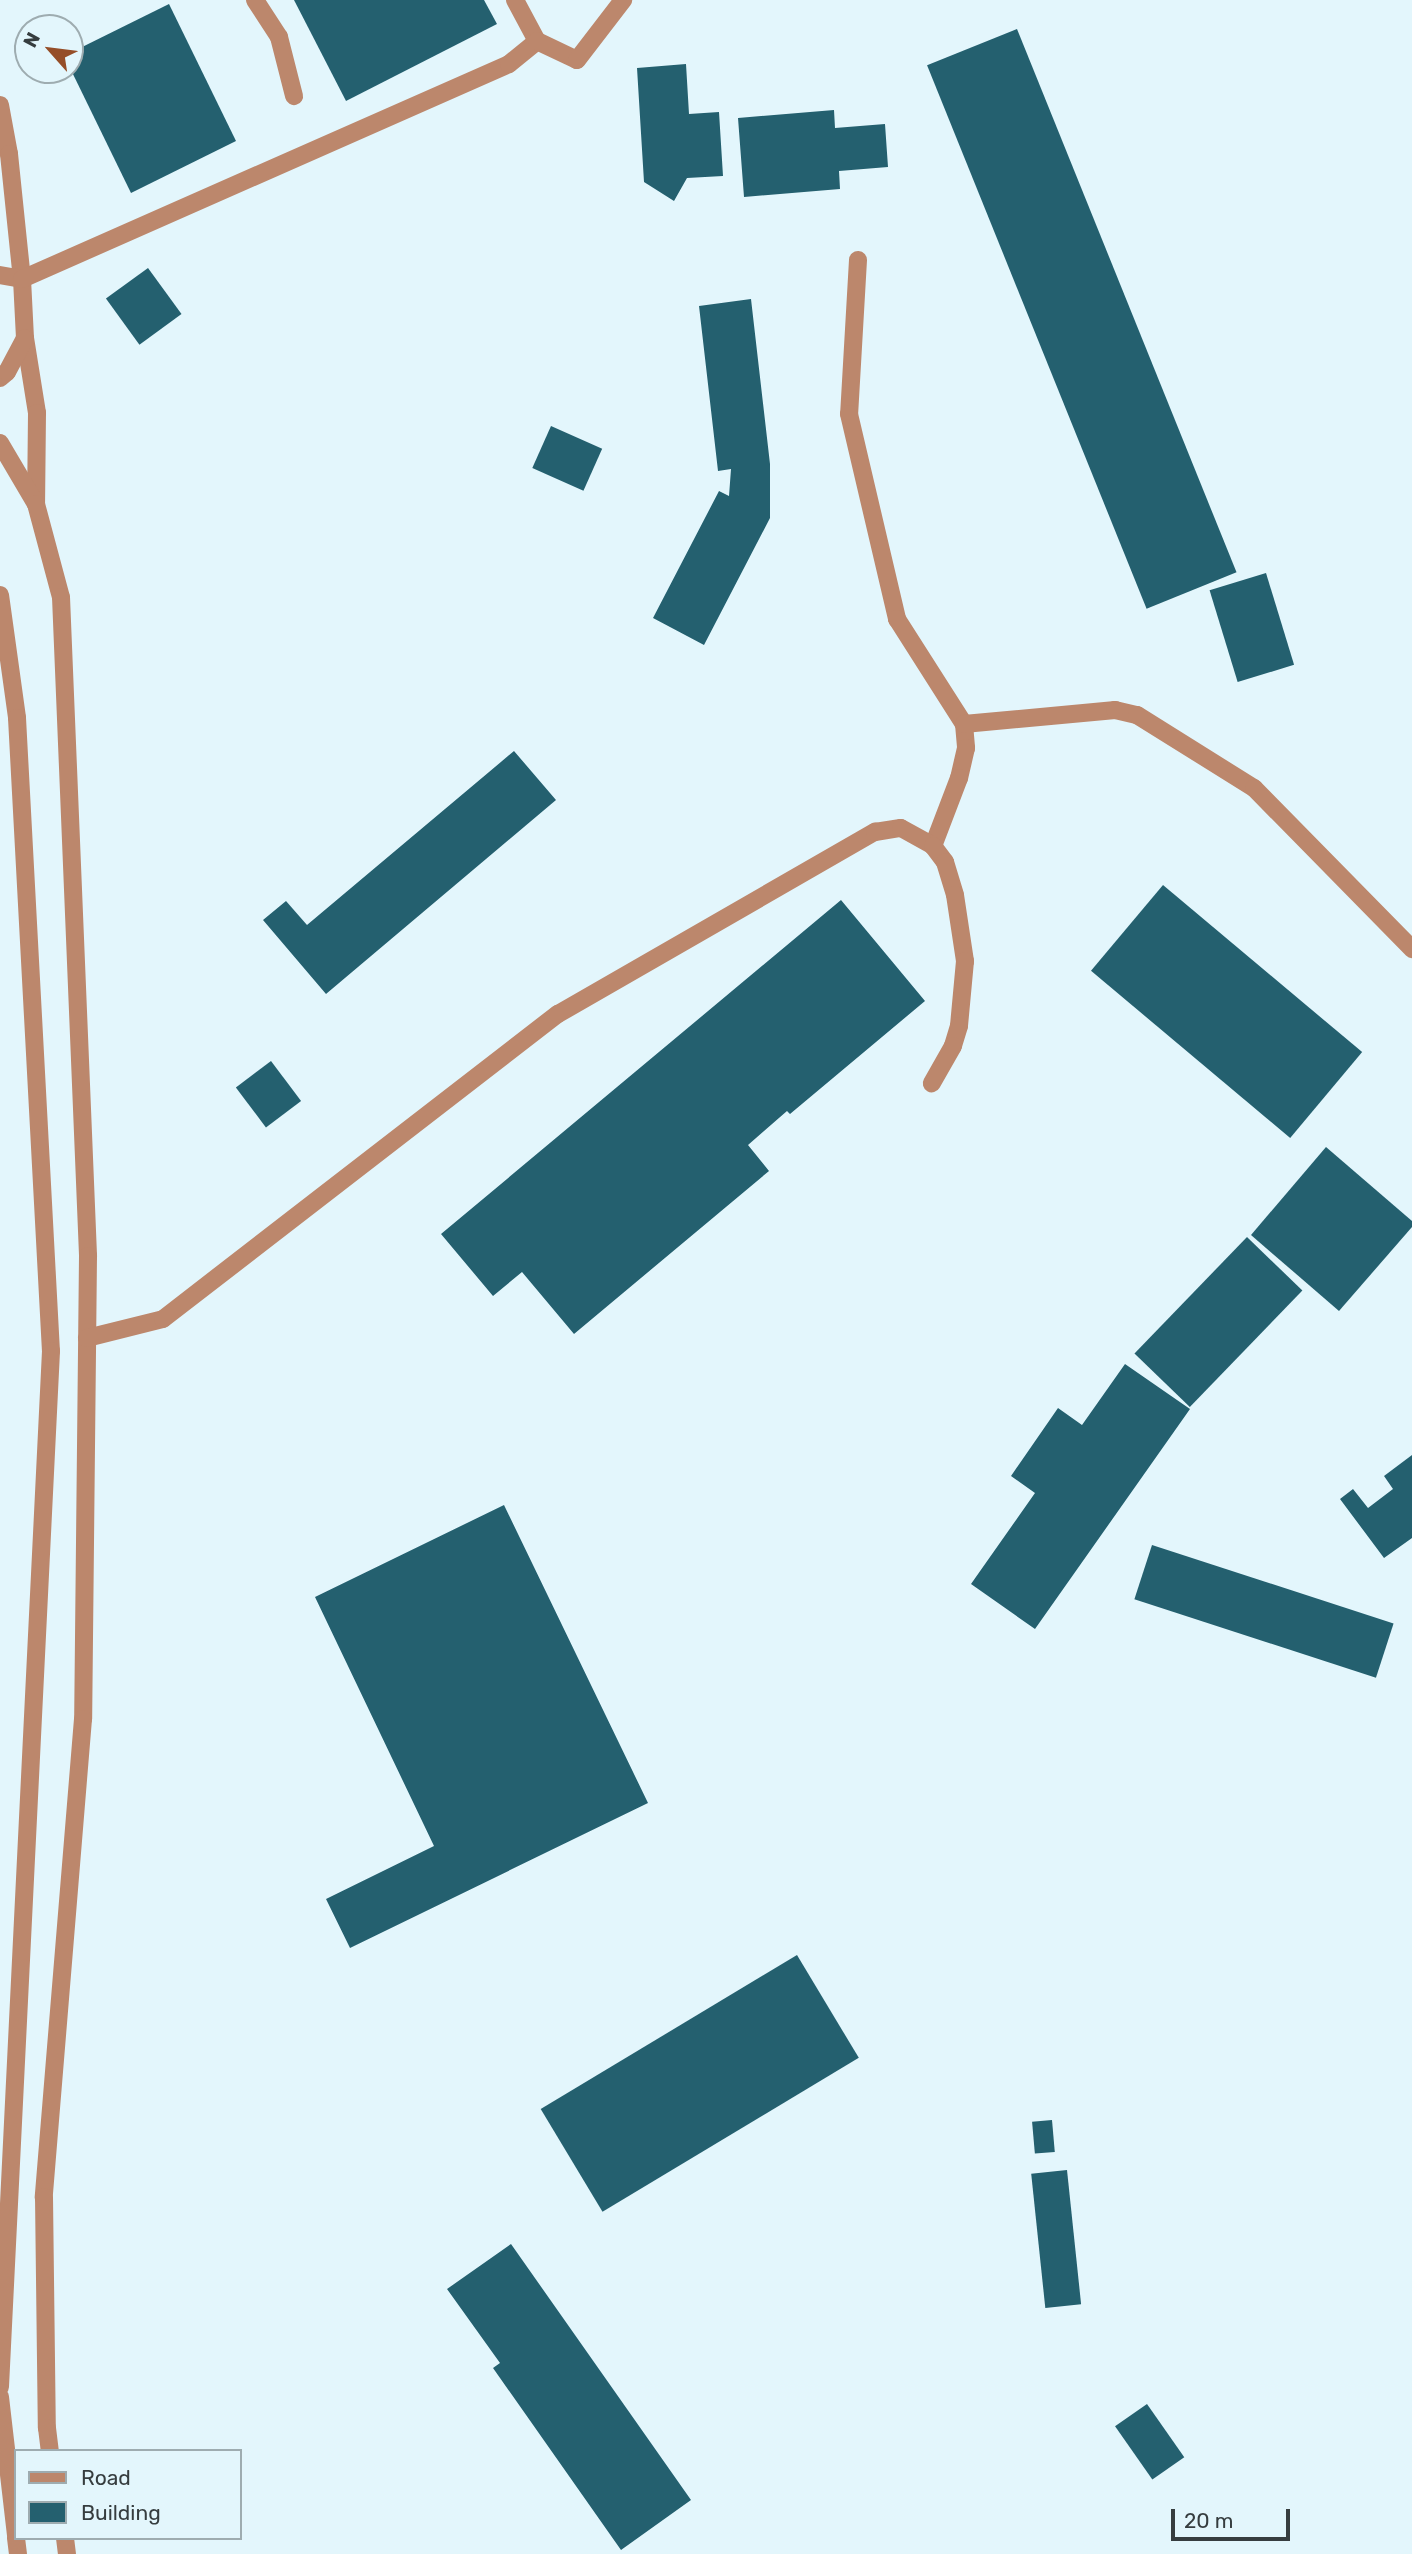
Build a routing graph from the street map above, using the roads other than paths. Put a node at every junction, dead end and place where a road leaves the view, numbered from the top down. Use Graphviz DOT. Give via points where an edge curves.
graph roads {
  1 [pos="255,0"];
  2 [pos="514,0"];
  3 [pos="623,0"];
  4 [pos="537,41"];
  5 [pos="295,96"];
  6 [pos="0,105"];
  7 [pos="858,260"];
  8 [pos="0,275"];
  9 [pos="22,279"];
  10 [pos="24,338"];
  11 [pos="0,378"];
  12 [pos="0,443"];
  13 [pos="36,504"];
  14 [pos="0,595"];
  15 [pos="964,724"];
  16 [pos="933,846"];
  17 [pos="1412,949"];
  18 [pos="932,1083"];
  19 [pos="87,1338"];
  20 [pos="0,2387"];
  21 [pos="0,2397"];
  22 [pos="50,2449"];
  23 [pos="14,2520"];
  1 -- 5 [label="street" via="279,37"];
  2 -- 4 [label="street"];
  3 -- 4 [label="street" via="577,60"];
  4 -- 9 [label="street" via="509,64"];
  6 -- 9 [label="street"];
  7 -- 15 [label="street" via="849,414 897,618"];
  8 -- 9 [label="street"];
  9 -- 10 [label="street"];
  10 -- 11 [label="street"];
  10 -- 13 [label="street" via="37,414"];
  12 -- 13 [label="street"];
  13 -- 19 [label="street" via="61,597 88,1256"];
  14 -- 20 [label="street" via="17,718 51,1351"];
  15 -- 16 [label="street" via="966,748 959,778"];
  15 -- 17 [label="street" via="1115,710 1137,715 1254,789"];
  16 -- 18 [label="street" via="945,862 955,895 965,961 959,1026"];
  16 -- 19 [label="street" via="901,828 875,832 558,1014 163,1319"];
  19 -- 22 [label="street" via="83,1719 44,2197"];
  21 -- 23 [label="street"];
}
